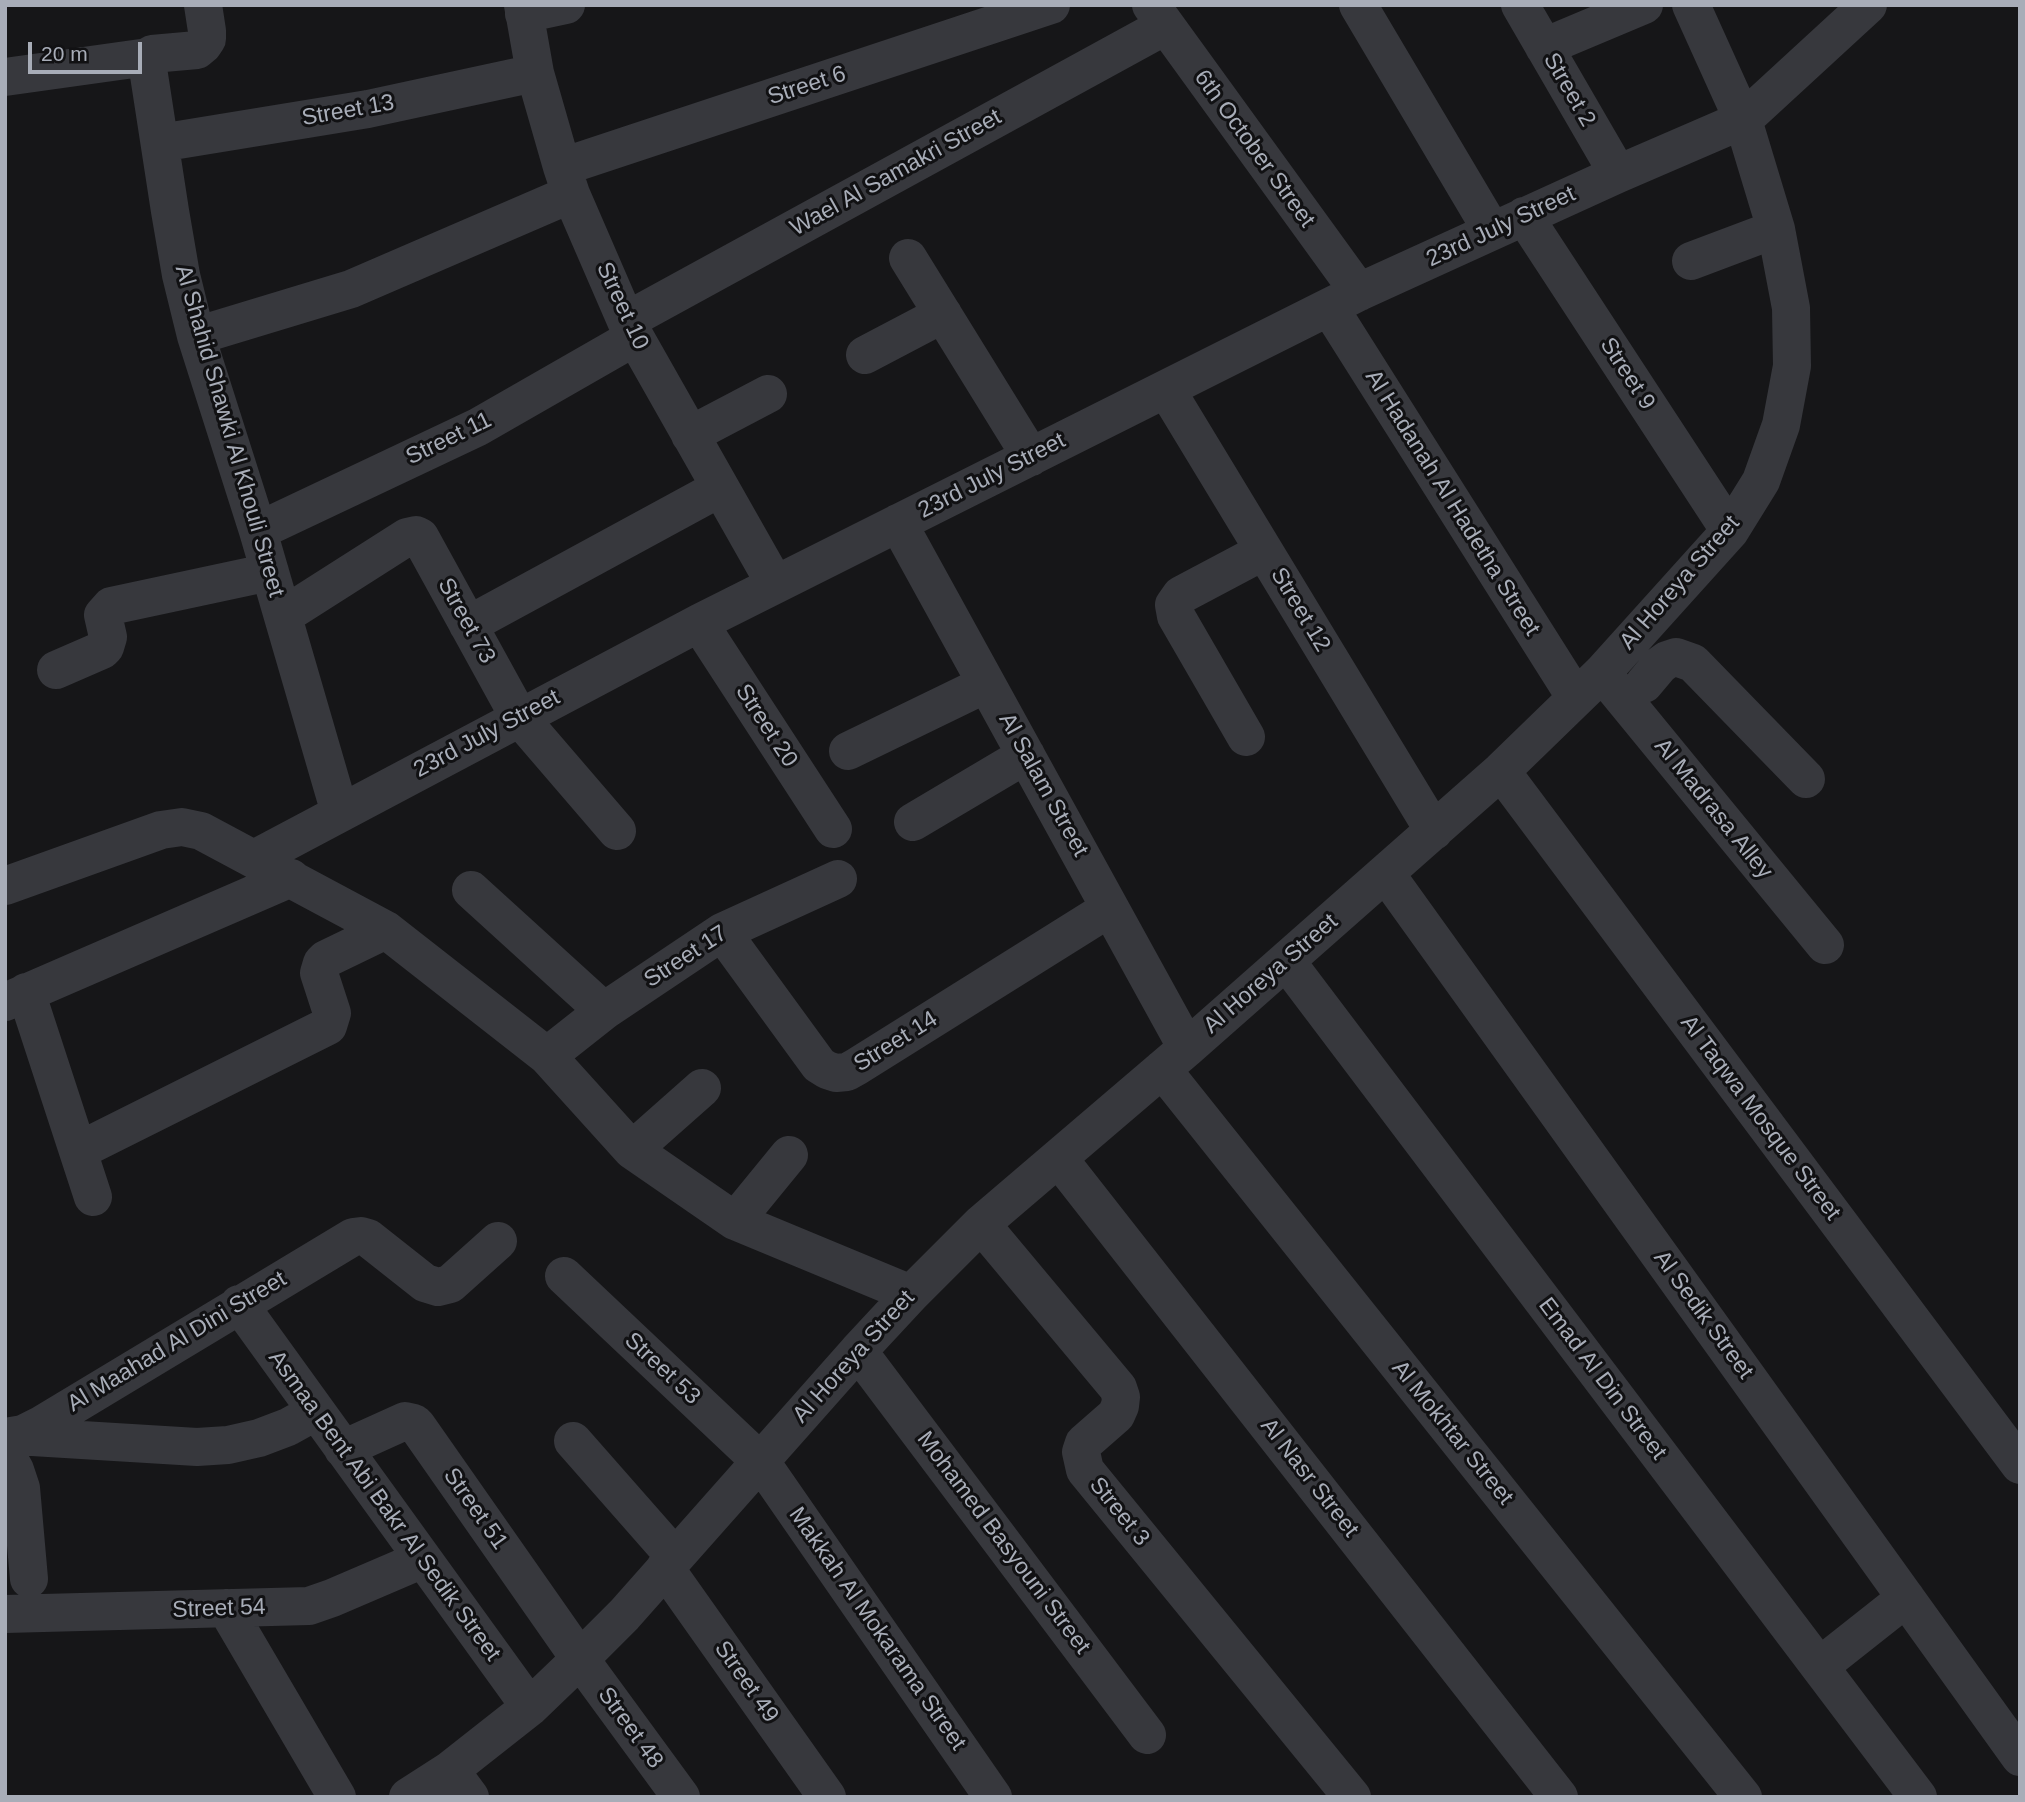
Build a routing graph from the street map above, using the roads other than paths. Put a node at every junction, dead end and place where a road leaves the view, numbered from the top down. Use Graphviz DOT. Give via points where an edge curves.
graph roads {
  1 [pos="203,5"];
  2 [pos="566,5"];
  3 [pos="1051,5"];
  4 [pos="1358,5"];
  5 [pos="1520,5"];
  6 [pos="1644,5"];
  7 [pos="1691,5"];
  8 [pos="1868,5"];
  9 [pos="523,10"];
  10 [pos="1158,16"];
  11 [pos="1544,47"];
  12 [pos="148,57"];
  13 [pos="535,73"];
  14 [pos="5,77"];
  15 [pos="1743,120"];
  16 [pos="160,143"];
  17 [pos="1618,174"];
  18 [pos="567,181"];
  19 [pos="1508,224"];
  20 [pos="1776,229"];
  21 [pos="908,258"];
  22 [pos="1691,261"];
  23 [pos="1344,299"];
  24 [pos="943,314"];
  25 [pos="631,329"];
  26 [pos="196,336"];
  27 [pos="865,355"];
  28 [pos="1166,389"];
  29 [pos="768,394"];
  30 [pos="690,435"];
  31 [pos="1031,457"];
  32 [pos="720,488"];
  33 [pos="898,523"];
  34 [pos="258,531"];
  35 [pos="1730,531"];
  36 [pos="1264,551"];
  37 [pos="270,572"];
  38 [pos="775,584"];
  39 [pos="283,616"];
  40 [pos="699,622"];
  41 [pos="468,625"];
  42 [pos="1635,636"];
  43 [pos="56,670"];
  44 [pos="986,684"];
  45 [pos="1589,686"];
  46 [pos="519,717"];
  47 [pos="1246,737"];
  48 [pos="848,751"];
  49 [pos="1026,755"];
  50 [pos="1501,771"];
  51 [pos="1806,779"];
  52 [pos="340,813"];
  53 [pos="913,822"];
  54 [pos="833,829"];
  55 [pos="617,831"];
  56 [pos="1434,831"];
  57 [pos="254,859"];
  58 [pos="1385,874"];
  59 [pos="291,878"];
  60 [pos="838,880"];
  61 [pos="5,886"];
  62 [pos="471,890"];
  63 [pos="1110,908"];
  64 [pos="386,930"];
  65 [pos="722,932"];
  66 [pos="1825,945"];
  67 [pos="1286,961"];
  68 [pos="15,997"];
  69 [pos="604,1011"];
  70 [pos="547,1056"];
  71 [pos="1175,1058"];
  72 [pos="702,1088"];
  73 [pos="632,1150"];
  74 [pos="78,1151"];
  75 [pos="789,1155"];
  76 [pos="1059,1159"];
  77 [pos="93,1197"];
  78 [pos="735,1221"];
  79 [pos="981,1224"];
  80 [pos="498,1241"];
  81 [pos="564,1276"];
  82 [pos="911,1294"];
  83 [pos="239,1304"];
  84 [pos="858,1351"];
  85 [pos="315,1412"];
  86 [pos="573,1441"];
  87 [pos="8,1442"];
  88 [pos="343,1449"];
  89 [pos="761,1462"];
  90 [pos="2020,1465"];
  91 [pos="423,1559"];
  92 [pos="670,1562"];
  93 [pos="29,1579"];
  94 [pos="1906,1598"];
  95 [pos="226,1608"];
  96 [pos="5,1614"];
  97 [pos="580,1659"];
  98 [pos="1820,1666"];
  99 [pos="530,1707"];
  100 [pos="1147,1735"];
  101 [pos="2020,1757"];
  102 [pos="460,1783"];
  103 [pos="337,1797"];
  104 [pos="408,1797"];
  105 [pos="681,1797"];
  106 [pos="827,1797"];
  107 [pos="993,1797"];
  108 [pos="1352,1797"];
  109 [pos="1559,1797"];
  110 [pos="1743,1797"];
  111 [pos="1918,1797"];
  1 -- 12 [label="street" via="207,39 203,46"];
  2 -- 9 [label="street"];
  3 -- 18 [label="street, Street 6"];
  4 -- 19 [label="street, Street 9"];
  5 -- 11 [label="street, Street 2"];
  6 -- 11 [label="street"];
  7 -- 15 [label="street, Al Horeya Street"];
  8 -- 15 [label="street, 23rd July Street"];
  9 -- 13 [label="street, Street 10"];
  10 -- 23 [label="street, 6th October Street"];
  10 -- 25 [label="street, Wael Al Samakri Street"];
  11 -- 17 [label="street, Street 2"];
  12 -- 14 [label="street"];
  12 -- 16 [label="street, Al Shahid Shawki Al Khouli Street"];
  13 -- 16 [label="street, Street 13" via="368,109"];
  13 -- 18 [label="street, Street 10"];
  15 -- 17 [label="street, 23rd July Street"];
  15 -- 20 [label="street, Al Horeya Street"];
  16 -- 26 [label="street, Al Shahid Shawki Al Khouli Street" via="181,275"];
  17 -- 19 [label="street, 23rd July Street"];
  18 -- 25 [label="street, Street 10"];
  18 -- 26 [label="street, Street 6" via="351,289"];
  19 -- 23 [label="street, 23rd July Street"];
  19 -- 35 [label="street, Street 9"];
  20 -- 22 [label="street"];
  20 -- 35 [label="street, Al Horeya Street" via="1791,308 1791,366 1781,425 1760,481"];
  21 -- 24 [label="street"];
  23 -- 28 [label="street, 23rd July Street"];
  23 -- 45 [label="street, Al Hadanah Al Hadetha Street"];
  24 -- 27 [label="street"];
  24 -- 31 [label="street"];
  25 -- 30 [label="street, Street 10"];
  25 -- 34 [label="street, Street 11" via="478,427"];
  26 -- 34 [label="street, Al Shahid Shawki Al Khouli Street"];
  28 -- 31 [label="street, 23rd July Street"];
  28 -- 36 [label="street, Street 12"];
  29 -- 30 [label="street"];
  30 -- 32 [label="street, Street 10"];
  31 -- 33 [label="street, 23rd July Street"];
  32 -- 38 [label="street, Street 10"];
  32 -- 41 [label="street"];
  33 -- 38 [label="street, 23rd July Street"];
  33 -- 44 [label="street, Al Salam Street"];
  34 -- 37 [label="street, Al Shahid Shawki Al Khouli Street"];
  35 -- 42 [label="street, Al Horeya Street"];
  36 -- 47 [label="street" via="1181,595 1174,604 1176,616"];
  36 -- 56 [label="street, Street 12"];
  37 -- 39 [label="street, Al Shahid Shawki Al Khouli Street"];
  37 -- 43 [label="street" via="111,606 103,615 108,637 105,647"];
  38 -- 40 [label="street, 23rd July Street"];
  39 -- 41 [label="street, Street 73" via="416,535"];
  39 -- 52 [label="street, Al Shahid Shawki Al Khouli Street"];
  40 -- 46 [label="street, 23rd July Street"];
  40 -- 54 [label="street, Street 20"];
  41 -- 46 [label="street, Street 73"];
  42 -- 45 [label="street, Al Horeya Street"];
  42 -- 51 [label="street" via="1652,674 1676,657 1693,663"];
  44 -- 48 [label="street"];
  44 -- 49 [label="street, Al Salam Street"];
  45 -- 50 [label="street, Al Horeya Street"];
  45 -- 66 [label="street, Al Madrasa Alley"];
  46 -- 52 [label="street, 23rd July Street"];
  46 -- 55 [label="street, Street 73"];
  49 -- 53 [label="street"];
  49 -- 63 [label="street, Al Salam Street"];
  50 -- 56 [label="street, Al Horeya Street"];
  50 -- 90 [label="street, Al Taqwa Mosque Street"];
  52 -- 57 [label="street, 23rd July Street"];
  56 -- 58 [label="street, Al Horeya Street"];
  57 -- 59 [label="street"];
  57 -- 61 [label="street" via="201,831 183,827 162,830"];
  58 -- 67 [label="street, Al Horeya Street"];
  58 -- 94 [label="street, Al Sedik Street"];
  59 -- 64 [label="street"];
  59 -- 68 [label="street"];
  60 -- 65 [label="street, Street 17"];
  62 -- 69 [label="street"];
  63 -- 65 [label="street, Street 14" via="856,1067 836,1073 818,1065"];
  63 -- 71 [label="street, Al Salam Street"];
  64 -- 70 [label="street"];
  64 -- 74 [label="street" via="322,962 319,973 332,1013 328,1026"];
  65 -- 69 [label="street, Street 17"];
  67 -- 71 [label="street, Al Horeya Street"];
  67 -- 98 [label="street, Emad Al Din Street"];
  68 -- 74 [label="street"];
  69 -- 70 [label="street, Street 17"];
  70 -- 73 [label="street"];
  71 -- 76 [label="street, Al Horeya Street"];
  71 -- 110 [label="street, Al Mokhtar Street"];
  72 -- 73 [label="street"];
  73 -- 78 [label="street"];
  74 -- 77 [label="street"];
  75 -- 78 [label="street"];
  76 -- 79 [label="street, Al Horeya Street"];
  76 -- 109 [label="street, Al Nasr Street"];
  78 -- 82 [label="street"];
  79 -- 82 [label="street, Al Horeya Street"];
  79 -- 108 [label="street, Street 3" via="1118,1388 1121,1397 1116,1415 1084,1443 1085,1469"];
  80 -- 83 [label="street, Al Maahad Al Dini Street" via="450,1284 438,1287 425,1283 361,1236"];
  81 -- 89 [label="street, Street 53"];
  82 -- 84 [label="street, Al Horeya Street"];
  83 -- 85 [label="street, Asmaa Bent Abi Bakr Al Sedik Street"];
  83 -- 87 [label="street, Al Maahad Al Dini Street"];
  84 -- 89 [label="street, Al Horeya Street"];
  84 -- 100 [label="street, Mohamed Basyouni Street"];
  85 -- 87 [label="street" via="259,1438 208,1447"];
  85 -- 88 [label="street, Asmaa Bent Abi Bakr Al Sedik Street"];
  86 -- 92 [label="street, Street 49"];
  87 -- 93 [label="street" via="21,1488"];
  88 -- 91 [label="street, Asmaa Bent Abi Bakr Al Sedik Street"];
  88 -- 97 [label="street, Street 51" via="405,1421 414,1423"];
  89 -- 92 [label="street, Al Horeya Street"];
  89 -- 107 [label="street, Makkah Al Mokarama Street"];
  91 -- 95 [label="street, Street 54" via="321,1603"];
  91 -- 99 [label="street, Asmaa Bent Abi Bakr Al Sedik Street"];
  92 -- 97 [label="street, Al Horeya Street"];
  92 -- 106 [label="street, Street 49"];
  94 -- 98 [label="street"];
  94 -- 101 [label="street, Al Sedik Street"];
  95 -- 96 [label="street, Street 54"];
  95 -- 103 [label="street"];
  97 -- 99 [label="street, Al Horeya Street"];
  97 -- 105 [label="street, Street 48"];
  98 -- 111 [label="street, Emad Al Din Street"];
  99 -- 102 [label="street, Al Horeya Street"];
  102 -- 104 [label="street, Al Horeya Street"];
}
